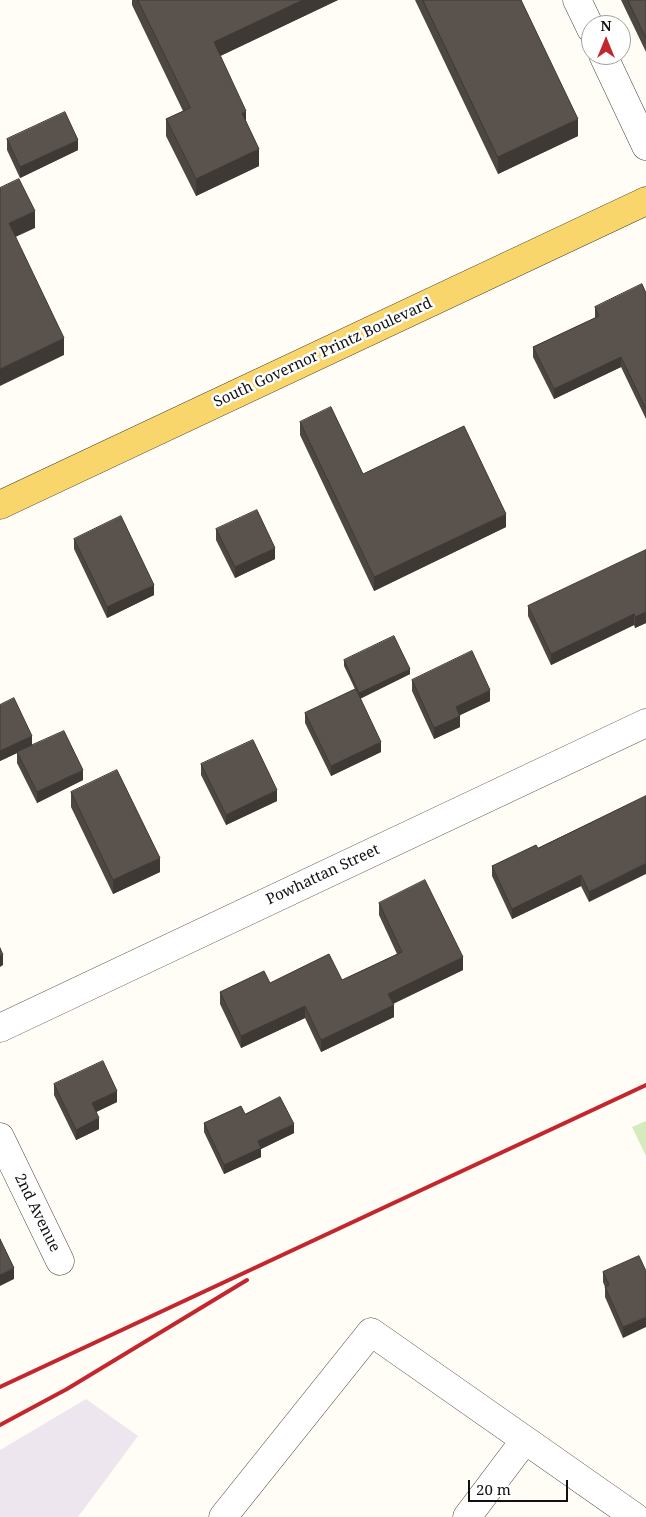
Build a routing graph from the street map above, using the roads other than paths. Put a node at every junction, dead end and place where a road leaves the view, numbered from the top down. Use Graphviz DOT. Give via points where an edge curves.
graph roads {
  1 [pos="577,0"];
  2 [pos="584,15"];
  3 [pos="608,65"];
  4 [pos="646,146"];
  5 [pos="646,200"];
  6 [pos="0,505"];
  7 [pos="646,723"];
  8 [pos="0,1028"];
  9 [pos="0,1137"];
  10 [pos="60,1261"];
  11 [pos="525,1440"];
  12 [pos="223,1517"];
  13 [pos="467,1517"];
  14 [pos="635,1517"];
  1 -- 2 [label="street"];
  3 -- 4 [label="street"];
  5 -- 6 [label="main road, South Governor Printz Boulevard"];
  7 -- 8 [label="street, Powhattan Street"];
  9 -- 10 [label="street, 2nd Avenue"];
  11 -- 12 [label="street" via="371,1332"];
  11 -- 13 [label="street"];
  11 -- 14 [label="street"];
}
